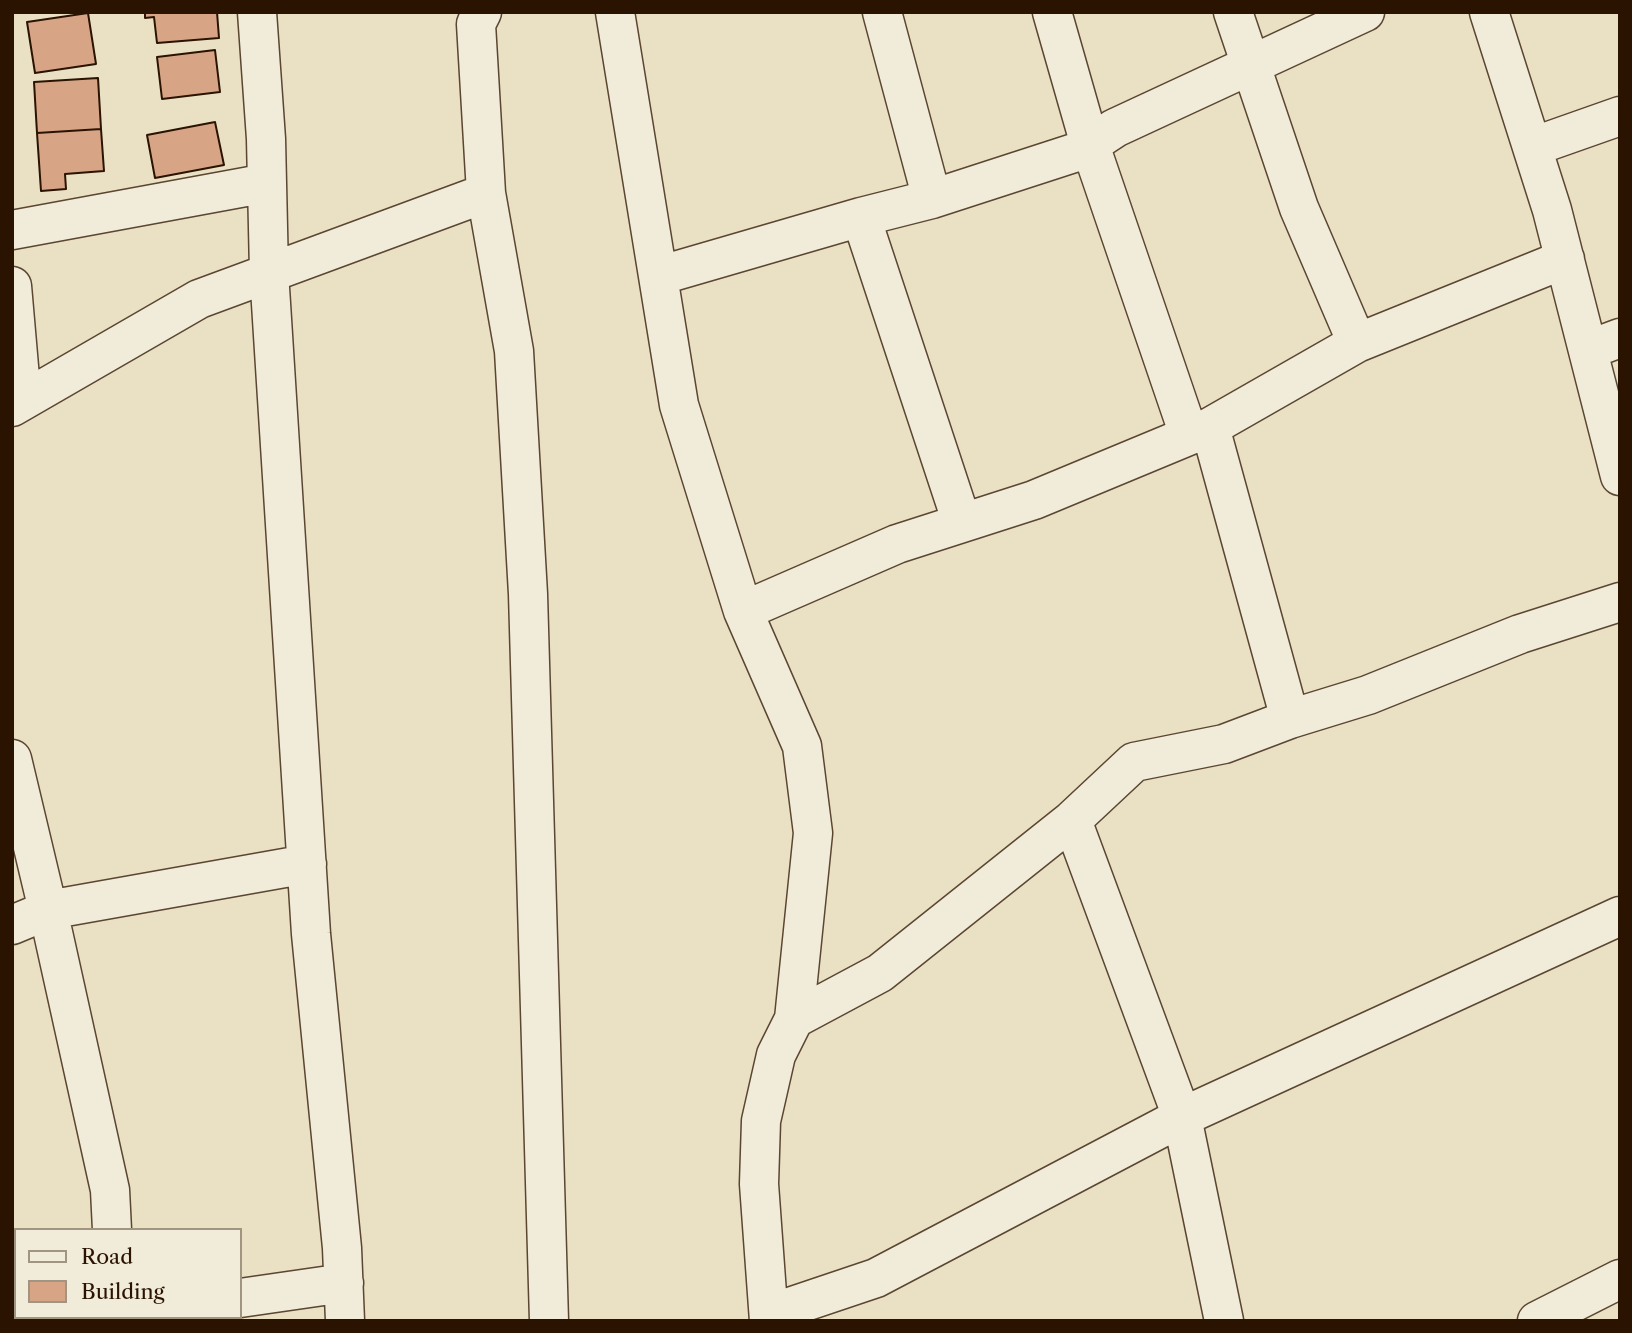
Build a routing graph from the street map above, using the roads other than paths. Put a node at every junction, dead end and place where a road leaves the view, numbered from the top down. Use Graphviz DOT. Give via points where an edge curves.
graph roads {
  1 [pos="482,12"];
  2 [pos="615,12"];
  3 [pos="882,12"];
  4 [pos="1052,12"];
  5 [pos="1233,12"];
  6 [pos="1365,12"];
  7 [pos="1489,12"];
  8 [pos="265,15"];
  9 [pos="1250,65"];
  10 [pos="1620,116"];
  11 [pos="1090,145"];
  12 [pos="1532,147"];
  13 [pos="267,183"];
  14 [pos="486,193"];
  15 [pos="932,199"];
  16 [pos="862,217"];
  17 [pos="12,230"];
  18 [pos="1565,259"];
  19 [pos="269,272"];
  20 [pos="658,276"];
  21 [pos="12,286"];
  22 [pos="1357,343"];
  23 [pos="1604,344"];
  24 [pos="17,404"];
  25 [pos="1200,431"];
  26 [pos="1620,476"];
  27 [pos="962,523"];
  28 [pos="1620,602"];
  29 [pos="743,611"];
  30 [pos="1290,719"];
  31 [pos="12,759"];
  32 [pos="1072,820"];
  33 [pos="307,864"];
  34 [pos="48,910"];
  35 [pos="1620,916"];
  36 [pos="12,925"];
  37 [pos="794,1019"];
  38 [pos="1182,1117"];
  39 [pos="112,1228"];
  40 [pos="344,1283"];
  41 [pos="242,1298"];
  42 [pos="1595,1298"];
  43 [pos="769,1317"];
  44 [pos="345,1321"];
  45 [pos="549,1321"];
  46 [pos="1224,1321"];
  47 [pos="1537,1321"];
  1 -- 14 [label="street" via="476,24"];
  2 -- 20 [label="street"];
  3 -- 15 [label="street"];
  4 -- 11 [label="street"];
  5 -- 9 [label="street"];
  6 -- 9 [label="street"];
  7 -- 12 [label="street"];
  8 -- 13 [label="street"];
  9 -- 11 [label="street" via="1115,128"];
  9 -- 22 [label="street" via="1298,208"];
  10 -- 12 [label="street"];
  11 -- 15 [label="street"];
  11 -- 25 [label="street"];
  12 -- 18 [label="street"];
  13 -- 17 [label="street"];
  13 -- 19 [label="street"];
  14 -- 19 [label="street"];
  14 -- 45 [label="street" via="514,351 527,580"];
  15 -- 16 [label="street"];
  16 -- 20 [label="street"];
  16 -- 27 [label="street"];
  18 -- 22 [label="street"];
  18 -- 23 [label="street"];
  19 -- 24 [label="street" via="199,299"];
  19 -- 33 [label="street"];
  20 -- 29 [label="street" via="678,405"];
  21 -- 24 [label="street"];
  22 -- 25 [label="street"];
  23 -- 26 [label="street"];
  25 -- 27 [label="street" via="1034,500"];
  25 -- 30 [label="street"];
  27 -- 29 [label="street" via="897,544"];
  28 -- 30 [label="street"];
  29 -- 37 [label="street" via="802,746 813,833"];
  30 -- 32 [label="street" via="1224,744 1134,762"];
  31 -- 34 [label="street"];
  32 -- 37 [label="street" via="880,973"];
  32 -- 38 [label="street"];
  33 -- 34 [label="street"];
  33 -- 40 [label="street"];
  34 -- 36 [label="street"];
  34 -- 39 [label="street" via="110,1191"];
  35 -- 38 [label="street"];
  37 -- 43 [label="street" via="776,1055 761,1121 759,1184"];
  38 -- 43 [label="street" via="876,1278"];
  38 -- 46 [label="street"];
  40 -- 41 [label="street"];
  40 -- 44 [label="street"];
  42 -- 47 [label="street"];
}
